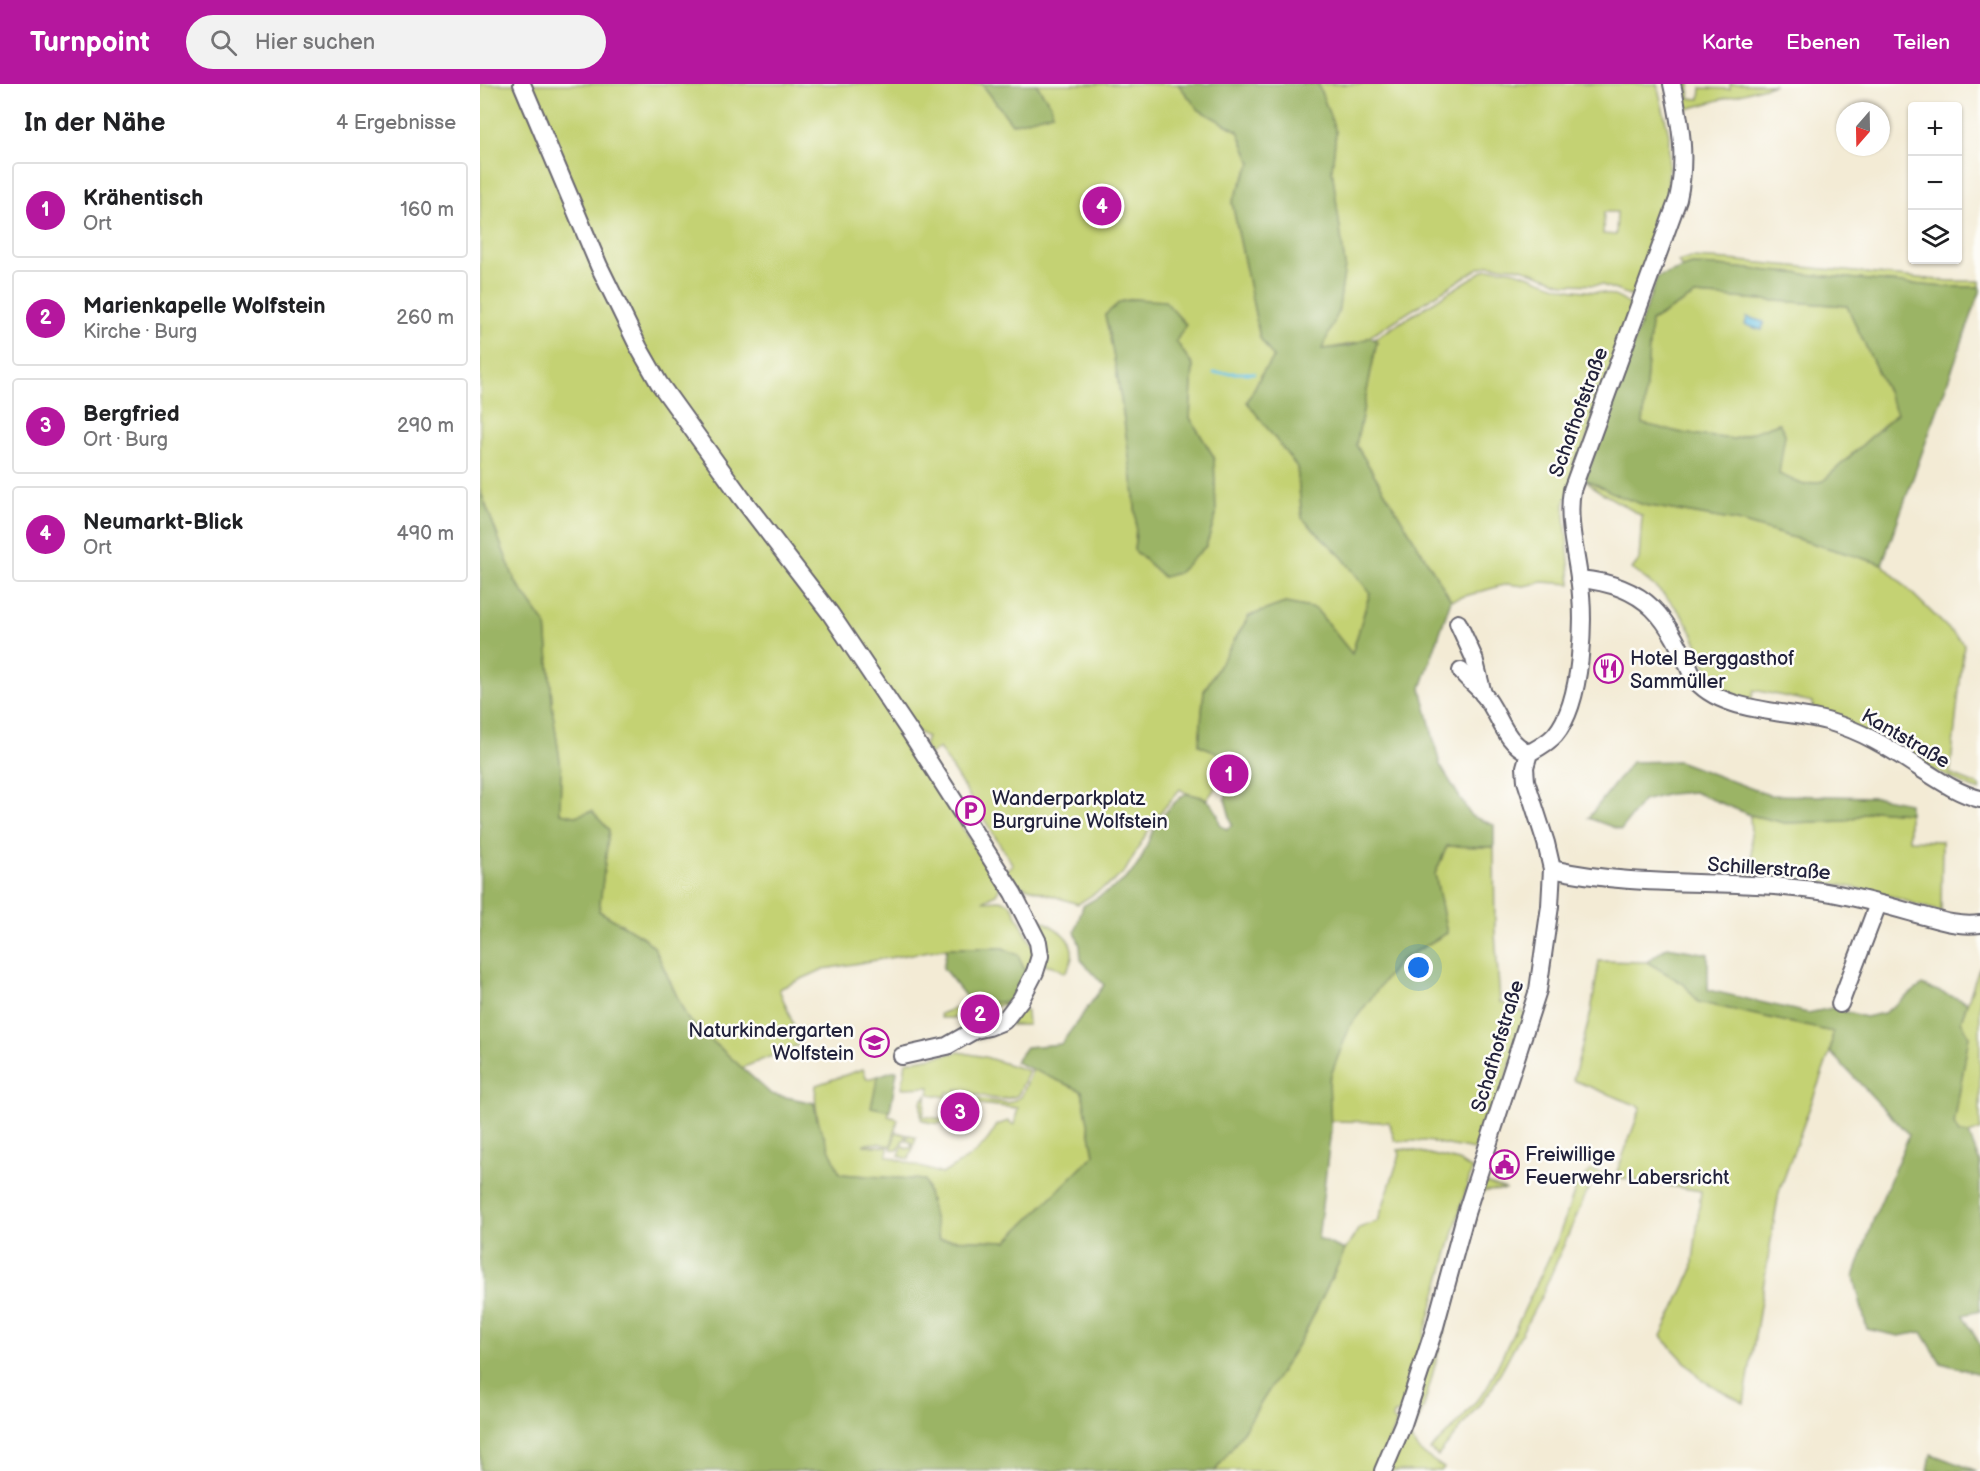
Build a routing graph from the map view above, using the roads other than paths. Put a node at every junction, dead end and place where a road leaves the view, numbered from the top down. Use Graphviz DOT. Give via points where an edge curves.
graph roads {
  1 [pos="522,84"];
  2 [pos="1672,84"];
  3 [pos="1579,579"];
  4 [pos="1458,623"];
  5 [pos="1461,671"];
  6 [pos="1484,694"];
  7 [pos="1529,753"];
  8 [pos="1980,799"];
  9 [pos="1552,869"];
  10 [pos="1878,904"];
  11 [pos="1980,924"];
  12 [pos="1840,1004"];
  13 [pos="902,1056"];
  14 [pos="1383,1471"];
  1 -- 13 [label="street" via="599,266 659,383 830,613 1024,911 1038,942 1040,956 1035,972 1010,1015 947,1046"];
  2 -- 3 [label="street, Schafhofstraße" via="1684,148 1682,185 1572,490 1570,521"];
  3 -- 7 [label="street, Schafhofstraße" via="1582,633 1573,693 1555,735"];
  3 -- 8 [label="street, Kantstraße" via="1606,584 1652,606 1666,621 1697,684 1711,693 1746,706 1816,718 1858,732 1949,786"];
  4 -- 6 [label="street"];
  5 -- 6 [label="street"];
  6 -- 7 [label="street" via="1506,734"];
  7 -- 9 [label="street, Schafhofstraße" via="1526,781"];
  9 -- 10 [label="street, Schillerstraße" via="1611,879 1799,889"];
  9 -- 14 [label="street, Schafhofstraße" via="1535,1004 1466,1213 1427,1351"];
  10 -- 11 [label="street, Schillerstraße" via="1956,925"];
  10 -- 12 [label="street"];
}
